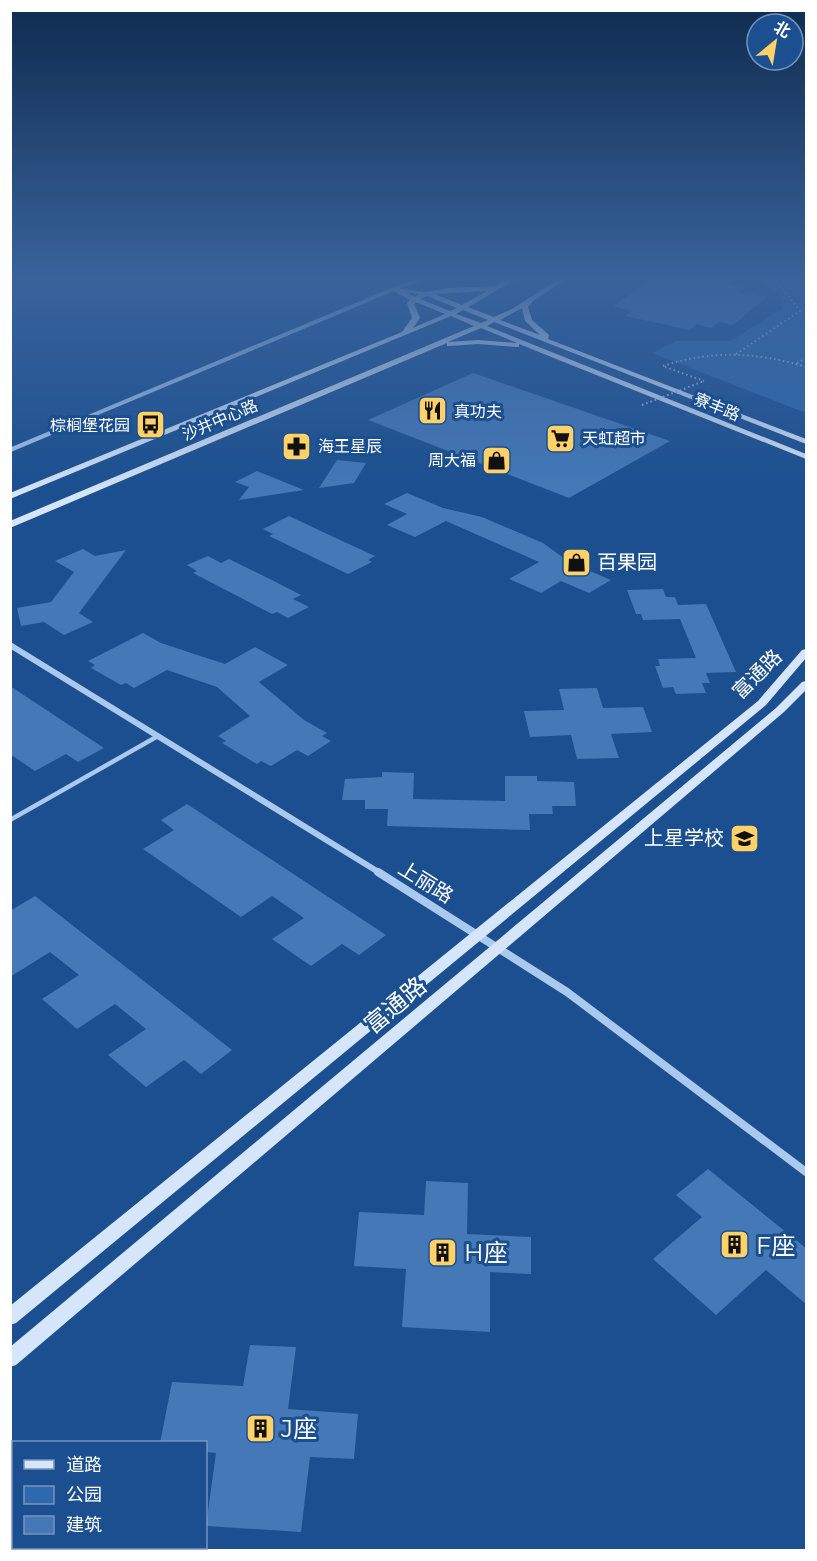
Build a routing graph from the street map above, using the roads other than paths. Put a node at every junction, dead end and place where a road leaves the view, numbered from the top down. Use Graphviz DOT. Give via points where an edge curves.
graph roads {
  1 [pos="251,349"];
  2 [pos="366,349"];
  3 [pos="428,349"];
  4 [pos="527,349"];
  5 [pos="535,349"];
  6 [pos="569,349"];
  7 [pos="543,352"];
  8 [pos="807,442"];
  9 [pos="10,450"];
  10 [pos="807,457"];
  11 [pos="10,495"];
  12 [pos="10,525"];
  13 [pos="10,645"];
  14 [pos="807,652"];
  15 [pos="807,684"];
  16 [pos="158,736"];
  17 [pos="10,820"];
  18 [pos="478,935"];
  19 [pos="498,948"];
  20 [pos="807,1172"];
  21 [pos="10,1317"];
  22 [pos="10,1359"];
  1 -- 9 [label="street"];
  2 -- 11 [label="street, 沙井中心路"];
  3 -- 12 [label="street, 沙井中心路"];
  4 -- 7 [label="street"];
  5 -- 7 [label="street, 寮丰路"];
  6 -- 8 [label="street, 寮丰路"];
  7 -- 10 [label="street, 寮丰路"];
  13 -- 16 [label="street, 上丽路"];
  14 -- 18 [label="street, 富通路" via="762,703"];
  15 -- 19 [label="street, 富通路"];
  16 -- 17 [label="lane"];
  16 -- 18 [label="street, 上丽路"];
  18 -- 19 [label="street, 上丽路"];
  18 -- 21 [label="street, 富通路"];
  19 -- 20 [label="street, 上丽路" via="567,992"];
  19 -- 22 [label="street, 富通路"];
}
